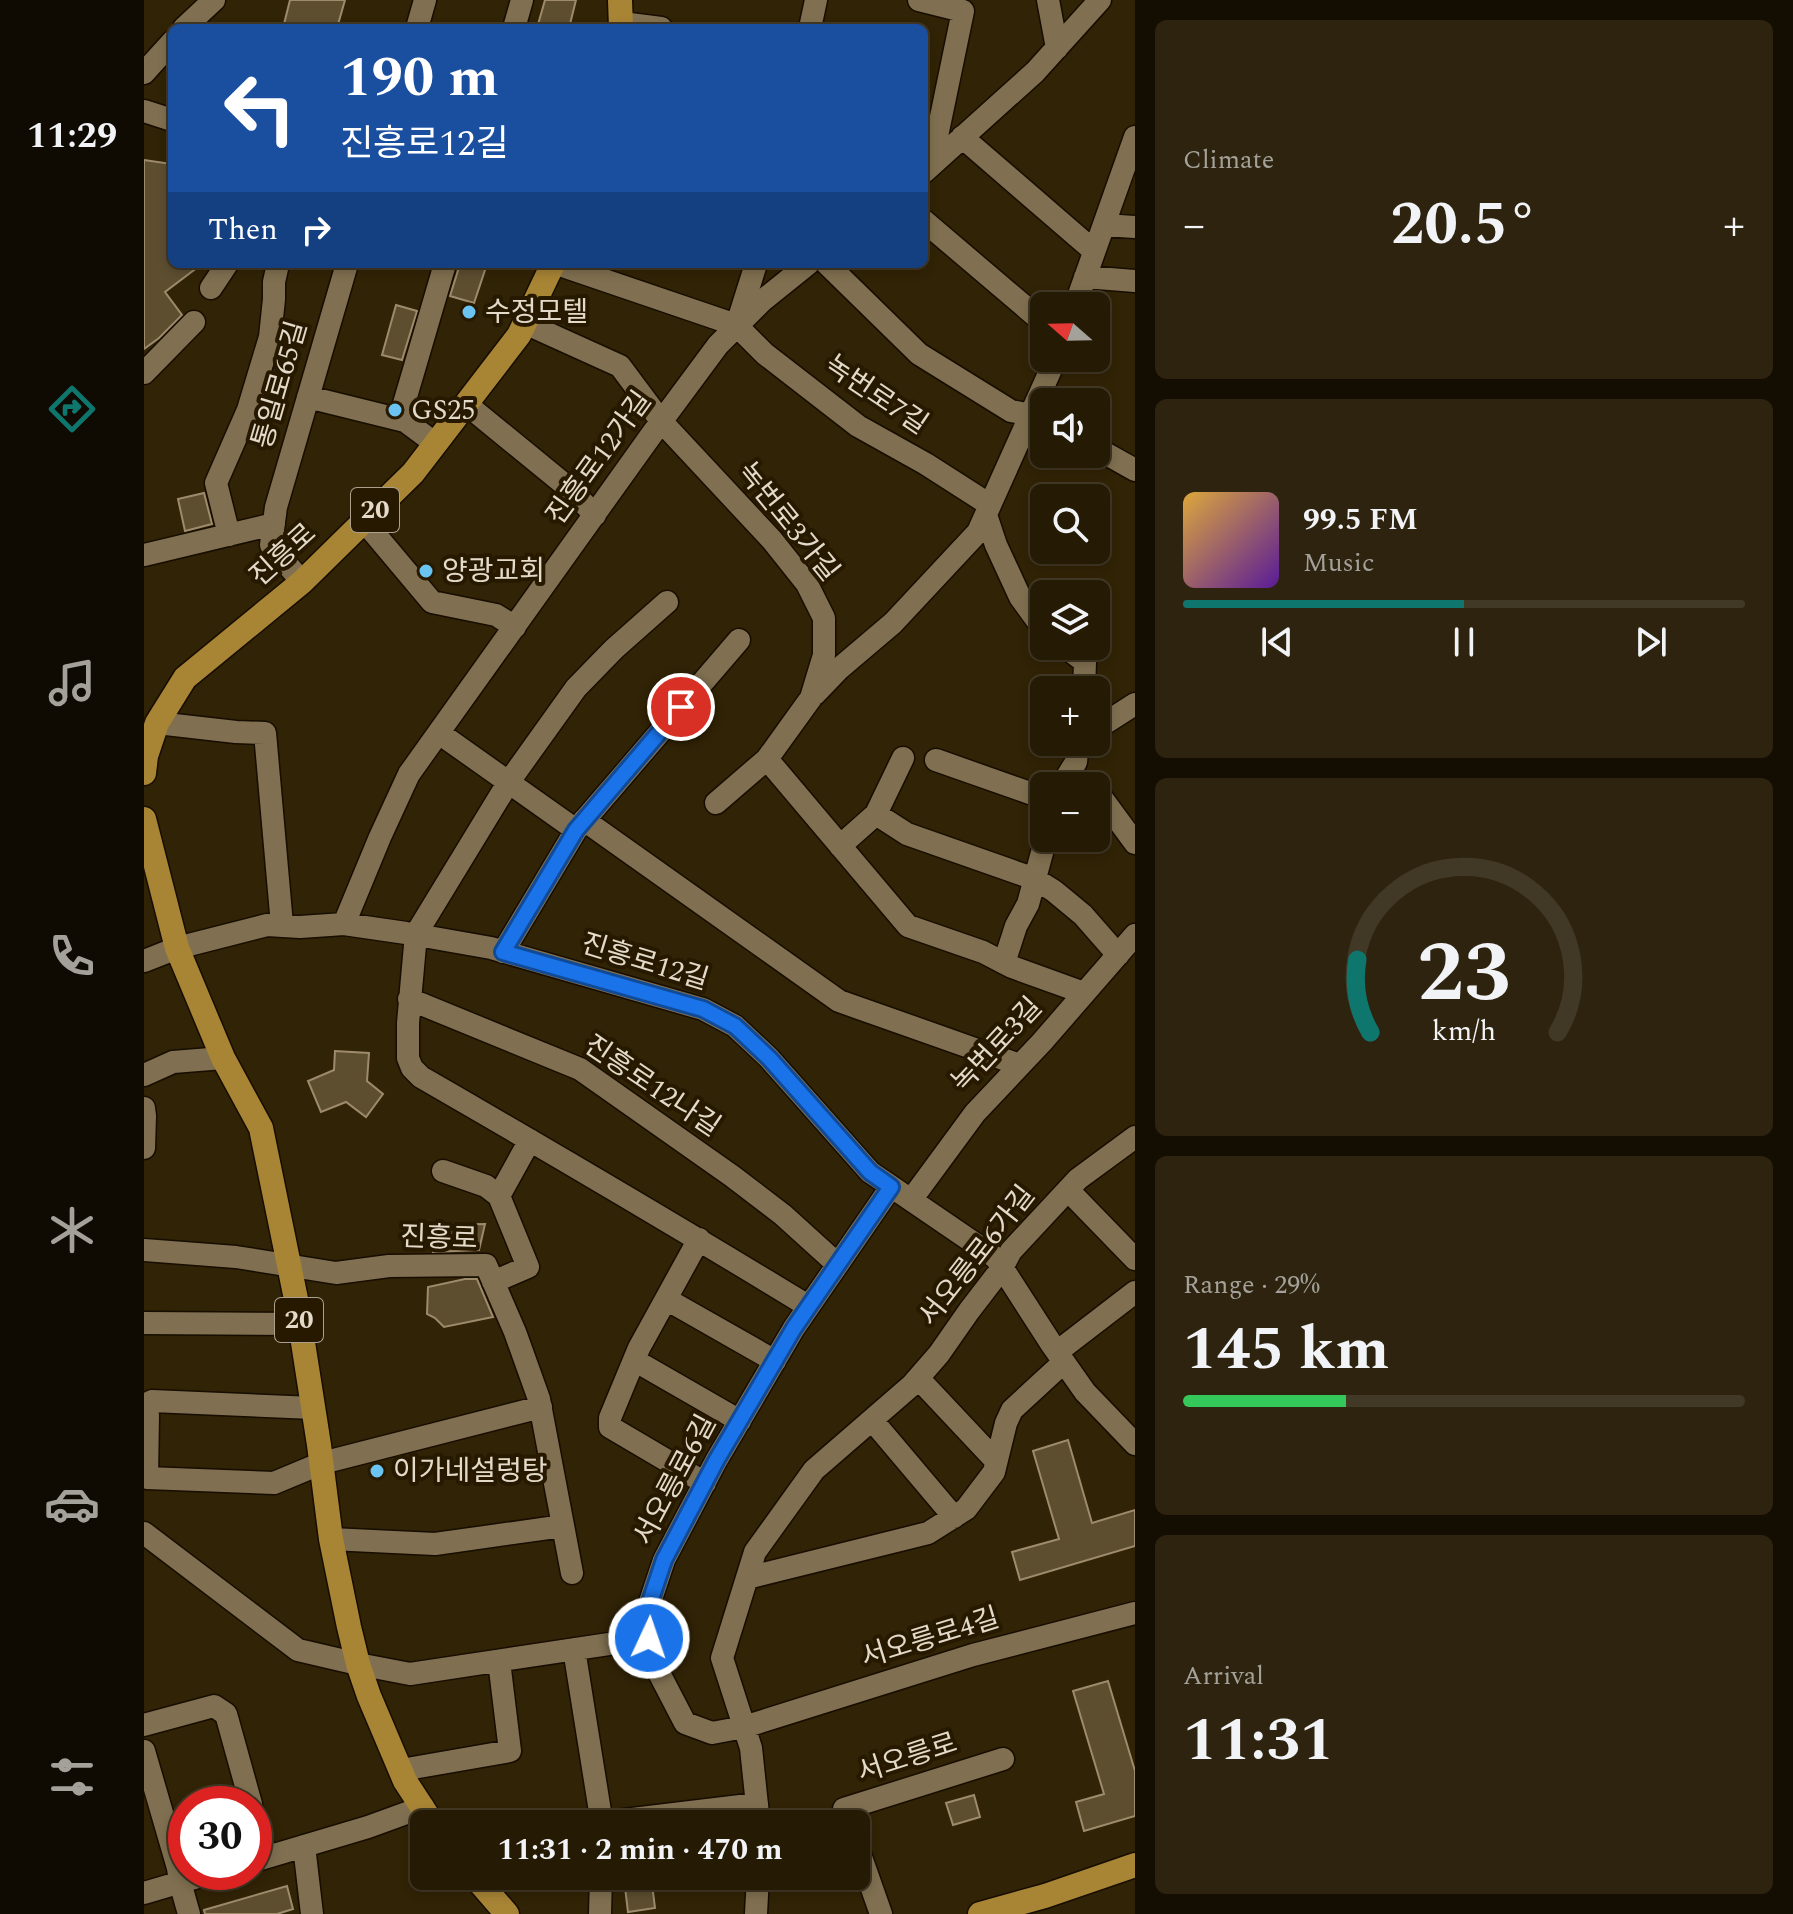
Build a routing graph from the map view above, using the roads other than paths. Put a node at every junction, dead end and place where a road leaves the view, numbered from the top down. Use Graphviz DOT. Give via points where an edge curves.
graph roads {
  1 [pos="214,0"];
  2 [pos="425,0"];
  3 [pos="522,0"];
  4 [pos="608,0"];
  5 [pos="816,0"];
  6 [pos="919,0"];
  7 [pos="1048,0"];
  8 [pos="1100,0"];
  9 [pos="621,17"];
  10 [pos="188,24"];
  11 [pos="418,24"];
  12 [pos="515,24"];
  13 [pos="646,24"];
  14 [pos="811,24"];
  15 [pos="168,46"];
  16 [pos="1057,48"];
  17 [pos="144,73"];
  18 [pos="144,111"];
  19 [pos="168,119"];
  20 [pos="962,137"];
  21 [pos="1135,137"];
  22 [pos="928,169"];
  23 [pos="928,224"];
  24 [pos="1104,225"];
  25 [pos="1135,227"];
  26 [pos="1094,251"];
  27 [pos="224,268"];
  28 [pos="277,268"];
  29 [pos="346,268"];
  30 [pos="444,268"];
  31 [pos="553,268"];
  32 [pos="567,268"];
  33 [pos="755,268"];
  34 [pos="803,268"];
  35 [pos="831,268"];
  36 [pos="1085,277"];
  37 [pos="1135,281"];
  38 [pos="211,288"];
  39 [pos="1080,292"];
  40 [pos="1030,311"];
  41 [pos="194,322"];
  42 [pos="525,323"];
  43 [pos="736,325"];
  44 [pos="144,373"];
  45 [pos="308,397"];
  46 [pos="466,404"];
  47 [pos="1030,416"];
  48 [pos="405,421"];
  49 [pos="661,421"];
  50 [pos="1030,431"];
  51 [pos="436,444"];
  52 [pos="1110,456"];
  53 [pos="1135,470"];
  54 [pos="988,510"];
  55 [pos="595,515"];
  56 [pos="364,521"];
  57 [pos="274,524"];
  58 [pos="229,535"];
  59 [pos="144,555"];
  60 [pos="302,582"];
  61 [pos="667,602"];
  62 [pos="1030,611"];
  63 [pos="515,627"];
  64 [pos="739,640"];
  65 [pos="811,698"];
  66 [pos="1135,704"];
  67 [pos="1110,720"];
  68 [pos="151,721"];
  69 [pos="439,733"];
  70 [pos="903,758"];
  71 [pos="767,759"];
  72 [pos="936,760"];
  73 [pos="144,773"];
  74 [pos="508,783"];
  75 [pos="1030,793"];
  76 [pos="716,803"];
  77 [pos="1110,809"];
  78 [pos="876,814"];
  79 [pos="144,819"];
  80 [pos="580,825"];
  81 [pos="1135,843"];
  82 [pos="840,846"];
  83 [pos="1042,852"];
  84 [pos="151,867"];
  85 [pos="1035,879"];
  86 [pos="344,924"];
  87 [pos="282,925"];
  88 [pos="416,934"];
  89 [pos="1135,935"];
  90 [pos="177,948"];
  91 [pos="503,952"];
  92 [pos="1118,955"];
  93 [pos="144,961"];
  94 [pos="1004,963"];
  95 [pos="1084,993"];
  96 [pos="409,999"];
  97 [pos="223,1058"];
  98 [pos="1020,1065"];
  99 [pos="144,1075"];
  100 [pos="144,1108"];
  101 [pos="1135,1138"];
  102 [pos="530,1140"];
  103 [pos="144,1148"];
  104 [pos="443,1171"];
  105 [pos="891,1187"];
  106 [pos="1068,1190"];
  107 [pos="499,1196"];
  108 [pos="911,1200"];
  109 [pos="699,1239"];
  110 [pos="144,1250"];
  111 [pos="1135,1259"];
  112 [pos="837,1264"];
  113 [pos="288,1266"];
  114 [pos="1002,1268"];
  115 [pos="493,1282"];
  116 [pos="1135,1292"];
  117 [pos="666,1299"];
  118 [pos="808,1306"];
  119 [pos="144,1323"];
  120 [pos="300,1324"];
  121 [pos="1061,1357"];
  122 [pos="634,1360"];
  123 [pos="775,1361"];
  124 [pos="918,1378"];
  125 [pos="144,1407"];
  126 [pos="541,1407"];
  127 [pos="313,1408"];
  128 [pos="872,1420"];
  129 [pos="740,1421"];
  130 [pos="1135,1444"];
  131 [pos="996,1461"];
  132 [pos="322,1463"];
  133 [pos="705,1483"];
  134 [pos="954,1517"];
  135 [pos="563,1526"];
  136 [pos="144,1533"];
  137 [pos="331,1539"];
  138 [pos="572,1573"];
  139 [pos="747,1578"];
  140 [pos="1135,1613"];
  141 [pos="649,1638"];
  142 [pos="574,1649"];
  143 [pos="499,1661"];
  144 [pos="358,1664"];
  145 [pos="144,1725"];
  146 [pos="744,1727"];
  147 [pos="144,1751"];
  148 [pos="1003,1759"];
  149 [pos="401,1770"];
  150 [pos="246,1786"];
  151 [pos="424,1810"];
  152 [pos="596,1810"];
  153 [pos="758,1810"];
  154 [pos="844,1810"];
  155 [pos="410,1819"];
  156 [pos="168,1834"];
  157 [pos="304,1846"];
  158 [pos="272,1855"];
  159 [pos="1135,1865"];
  160 [pos="870,1883"];
  161 [pos="168,1886"];
  162 [pos="182,1890"];
  163 [pos="486,1890"];
  164 [pos="601,1890"];
  165 [pos="757,1890"];
  166 [pos="144,1893"];
  167 [pos="1047,1905"];
  168 [pos="189,1914"];
  169 [pos="312,1914"];
  170 [pos="507,1914"];
  171 [pos="600,1914"];
  172 [pos="756,1914"];
  173 [pos="881,1914"];
  174 [pos="980,1914"];
  1 -- 10 [label="street"];
  2 -- 11 [label="street"];
  3 -- 12 [label="street"];
  4 -- 9 [label="main road"];
  5 -- 14 [label="street"];
  6 -- 22 [label="street" via="963,11"];
  7 -- 16 [label="street"];
  8 -- 16 [label="street"];
  9 -- 13 [label="street"];
  15 -- 17 [label="street"];
  16 -- 20 [label="street"];
  18 -- 19 [label="street"];
  20 -- 22 [label="street"];
  20 -- 26 [label="street"];
  21 -- 24 [label="street"];
  23 -- 40 [label="street"];
  24 -- 25 [label="street"];
  24 -- 26 [label="street"];
  26 -- 36 [label="street"];
  27 -- 38 [label="street"];
  28 -- 58 [label="street, 통일로65길" via="270,337 248,410 216,483"];
  29 -- 45 [label="street, 통일로65길"];
  30 -- 48 [label="street" via="403,407"];
  31 -- 42 [label="main road, 진흥로 / 20"];
  32 -- 43 [label="street, 진흥로"];
  33 -- 43 [label="street"];
  34 -- 43 [label="street"];
  35 -- 47 [label="street, 녹번로7길" via="919,354 1011,411"];
  36 -- 37 [label="street"];
  36 -- 39 [label="street"];
  41 -- 44 [label="street"];
  42 -- 46 [label="main road, 진흥로 / 20"];
  42 -- 49 [label="street, 녹번로3가길" via="620,366"];
  43 -- 49 [label="street, 진흥로12가길"];
  43 -- 54 [label="street, 녹번로7길" via="858,426 926,464"];
  45 -- 48 [label="street"];
  45 -- 57 [label="street, 통일로65길"];
  46 -- 51 [label="main road, 진흥로 / 20"];
  46 -- 55 [label="street"];
  48 -- 51 [label="street"];
  49 -- 55 [label="street, 진흥로12가길"];
  49 -- 65 [label="street, 녹번로3가길" via="807,584 824,618 824,655"];
  50 -- 54 [label="street"];
  51 -- 56 [label="main road, 진흥로 / 20"];
  52 -- 53 [label="street"];
  54 -- 62 [label="street" via="996,545"];
  54 -- 65 [label="street" via="978,532 893,623"];
  55 -- 63 [label="street, 진흥로12가길"];
  56 -- 60 [label="main road, 진흥로 / 20"];
  56 -- 63 [label="street" via="432,602 496,615"];
  57 -- 58 [label="street"];
  57 -- 60 [label="street, 통일로65길" via="271,545"];
  58 -- 59 [label="street"];
  60 -- 68 [label="main road, 진흥로 / 20" via="185,678"];
  61 -- 74 [label="street" via="576,688"];
  63 -- 69 [label="street, 진흥로12가길"];
  64 -- 80 [label="street"];
  65 -- 71 [label="street, 녹번로3가길"];
  66 -- 67 [label="street"];
  68 -- 73 [label="main road, 진흥로 / 20"];
  68 -- 87 [label="street" via="265,733"];
  69 -- 74 [label="street"];
  69 -- 86 [label="street, 진흥로12가길" via="409,774"];
  70 -- 78 [label="street"];
  71 -- 76 [label="street, 녹번로3가길"];
  71 -- 82 [label="street"];
  72 -- 75 [label="street"];
  74 -- 80 [label="street"];
  74 -- 88 [label="street"];
  77 -- 81 [label="street"];
  78 -- 82 [label="street"];
  78 -- 85 [label="street" via="907,834"];
  79 -- 84 [label="main road, 20"];
  80 -- 91 [label="street"];
  80 -- 98 [label="street" via="662,875 839,1001"];
  82 -- 94 [label="street" via="908,926"];
  83 -- 85 [label="street"];
  84 -- 90 [label="main road, 20"];
  85 -- 92 [label="street" via="1083,915"];
  85 -- 94 [label="street"];
  86 -- 87 [label="street, 진흥로12길"];
  86 -- 88 [label="street, 진흥로12길"];
  87 -- 90 [label="street, 진흥로12길"];
  88 -- 91 [label="street, 진흥로12길"];
  88 -- 96 [label="street"];
  89 -- 92 [label="street, 녹번로3길"];
  90 -- 93 [label="street, 진흥로12길"];
  90 -- 97 [label="main road, 20"];
  91 -- 105 [label="street, 진흥로12길" via="703,1009 735,1026 870,1172"];
  92 -- 95 [label="street, 녹번로3길"];
  94 -- 95 [label="street"];
  95 -- 98 [label="street, 녹번로3길"];
  96 -- 102 [label="street" via="412,1068"];
  96 -- 112 [label="street, 진흥로12나길" via="580,1069 773,1207"];
  97 -- 99 [label="street" via="173,1062"];
  97 -- 113 [label="main road, 20" via="261,1128"];
  98 -- 108 [label="street, 녹번로3길" via="975,1113"];
  100 -- 103 [label="street"];
  101 -- 106 [label="street, 서오릉로6가길"];
  102 -- 107 [label="street"];
  102 -- 109 [label="street"];
  104 -- 107 [label="street"];
  105 -- 108 [label="street"];
  105 -- 112 [label="street, 서오릉로6길"];
  106 -- 111 [label="street"];
  106 -- 114 [label="street, 서오릉로6가길" via="1011,1251"];
  107 -- 115 [label="street" via="528,1267"];
  108 -- 114 [label="street" via="996,1258"];
  109 -- 117 [label="street"];
  109 -- 118 [label="street"];
  110 -- 113 [label="street"];
  112 -- 118 [label="street, 서오릉로6길"];
  113 -- 115 [label="street, 진흥로" via="336,1273 389,1266 486,1265"];
  113 -- 120 [label="main road, 20"];
  114 -- 121 [label="street"];
  114 -- 124 [label="street, 서오릉로6가길"];
  115 -- 126 [label="street, 진흥로"];
  116 -- 121 [label="street"];
  117 -- 122 [label="street"];
  117 -- 123 [label="street"];
  118 -- 123 [label="street, 서오릉로6길"];
  119 -- 120 [label="street"];
  120 -- 127 [label="main road, 20"];
  121 -- 130 [label="street" via="1085,1392"];
  121 -- 131 [label="street" via="1012,1410"];
  122 -- 129 [label="street"];
  122 -- 133 [label="street" via="610,1427"];
  123 -- 129 [label="street, 서오릉로6길"];
  124 -- 128 [label="street, 서오릉로6가길"];
  124 -- 131 [label="street"];
  125 -- 127 [label="street" via="152,1401"];
  125 -- 132 [label="street" via="147,1478 274,1483"];
  126 -- 132 [label="street"];
  126 -- 135 [label="street, 진흥로"];
  127 -- 132 [label="main road, 20"];
  128 -- 134 [label="street"];
  128 -- 139 [label="street, 서오릉로6가길" via="814,1470 755,1552"];
  129 -- 133 [label="street, 서오릉로6길"];
  131 -- 134 [label="street" via="994,1472"];
  132 -- 137 [label="main road, 20"];
  133 -- 141 [label="street, 서오릉로6길" via="664,1560 644,1620"];
  134 -- 139 [label="street" via="928,1533"];
  135 -- 137 [label="street" via="435,1544"];
  135 -- 138 [label="street, 진흥로"];
  136 -- 144 [label="street" via="298,1650"];
  137 -- 144 [label="main road, 20"];
  139 -- 146 [label="street, 서오릉로6가길" via="722,1658"];
  140 -- 146 [label="street, 서오릉로4길" via="973,1655"];
  141 -- 142 [label="street"];
  141 -- 146 [label="street, 서오릉로6길" via="658,1671 685,1723 712,1733"];
  142 -- 143 [label="street"];
  142 -- 152 [label="street"];
  143 -- 144 [label="street" via="410,1674"];
  143 -- 149 [label="street" via="510,1751"];
  144 -- 149 [label="main road, 20"];
  145 -- 150 [label="street" via="214,1706 226,1714"];
  146 -- 153 [label="street"];
  147 -- 156 [label="street"];
  148 -- 154 [label="street, 서오릉로"];
  149 -- 151 [label="main road, 20"];
  155 -- 157 [label="street"];
  157 -- 158 [label="street"];
  157 -- 169 [label="street"];
  159 -- 167 [label="main road"];
  160 -- 173 [label="street"];
  161 -- 166 [label="street"];
  162 -- 168 [label="street"];
  163 -- 170 [label="main road"];
  164 -- 171 [label="street"];
  165 -- 172 [label="street"];
  167 -- 174 [label="main road"];
}
